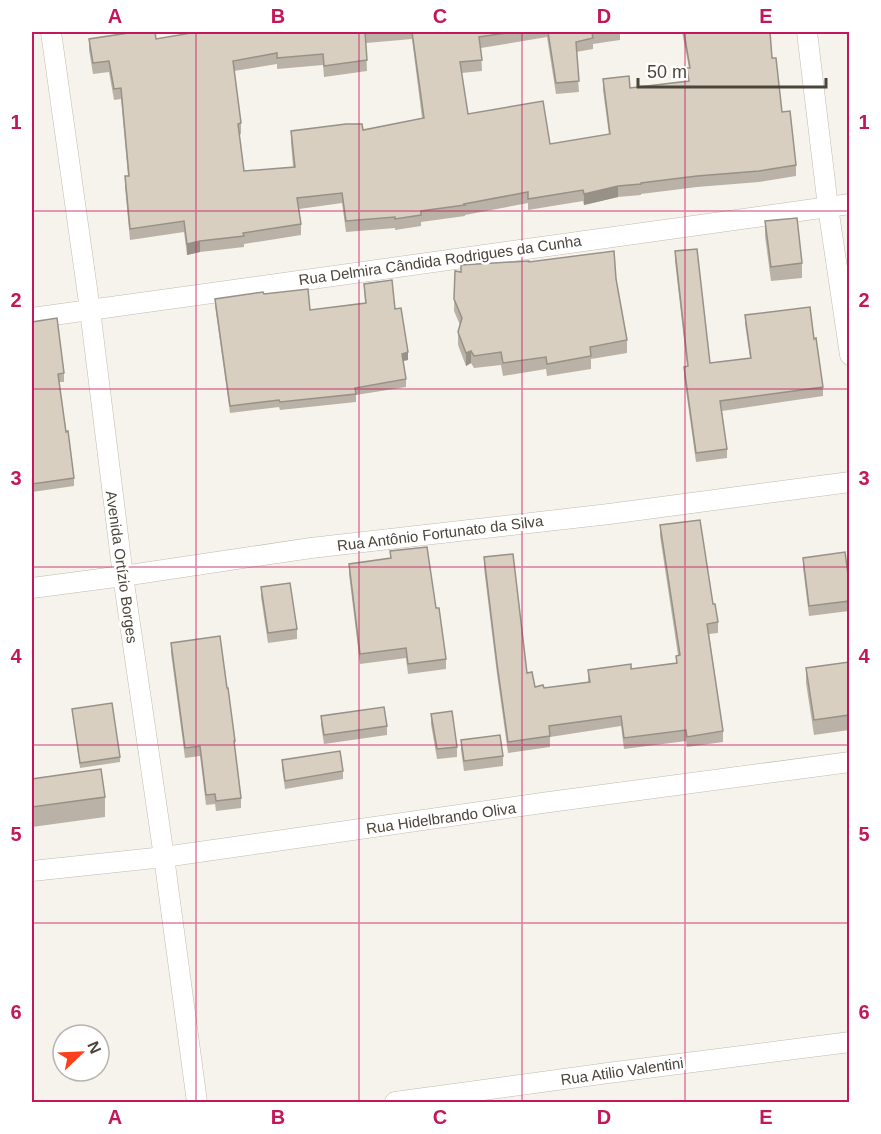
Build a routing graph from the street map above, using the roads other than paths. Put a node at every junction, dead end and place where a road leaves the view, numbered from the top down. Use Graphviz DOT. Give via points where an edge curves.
graph roads {
  1 [pos="51,32"];
  2 [pos="807,32"];
  3 [pos="849,204"];
  4 [pos="828,207"];
  5 [pos="90,310"];
  6 [pos="32,318"];
  7 [pos="849,356"];
  8 [pos="849,482"];
  9 [pos="123,576"];
  10 [pos="32,588"];
  11 [pos="849,762"];
  12 [pos="164,857"];
  13 [pos="32,871"];
  14 [pos="849,1042"];
  15 [pos="197,1102"];
  16 [pos="395,1102"];
  1 -- 5 [label="street, Avenida Ortízio Borges"];
  2 -- 4 [label="street"];
  3 -- 4 [label="street, Rua Delmira Cândida Rodrigues da Cunha"];
  4 -- 5 [label="street, Rua Delmira Cândida Rodrigues da Cunha"];
  4 -- 7 [label="street"];
  5 -- 6 [label="street, Rua Delmira Cândida Rodrigues da Cunha"];
  5 -- 9 [label="street, Avenida Ortízio Borges"];
  8 -- 9 [label="street, Rua Antônio Fortunato da Silva" via="311,548"];
  9 -- 10 [label="street, Rua Antônio Fortunato da Silva"];
  9 -- 12 [label="street, Avenida Ortízio Borges"];
  11 -- 12 [label="street, Rua Hidelbrando Oliva"];
  12 -- 13 [label="street, Rua Hidelbrando Oliva"];
  12 -- 15 [label="street, Avenida Ortízio Borges"];
  14 -- 16 [label="street, Rua Atilio Valentini"];
}
